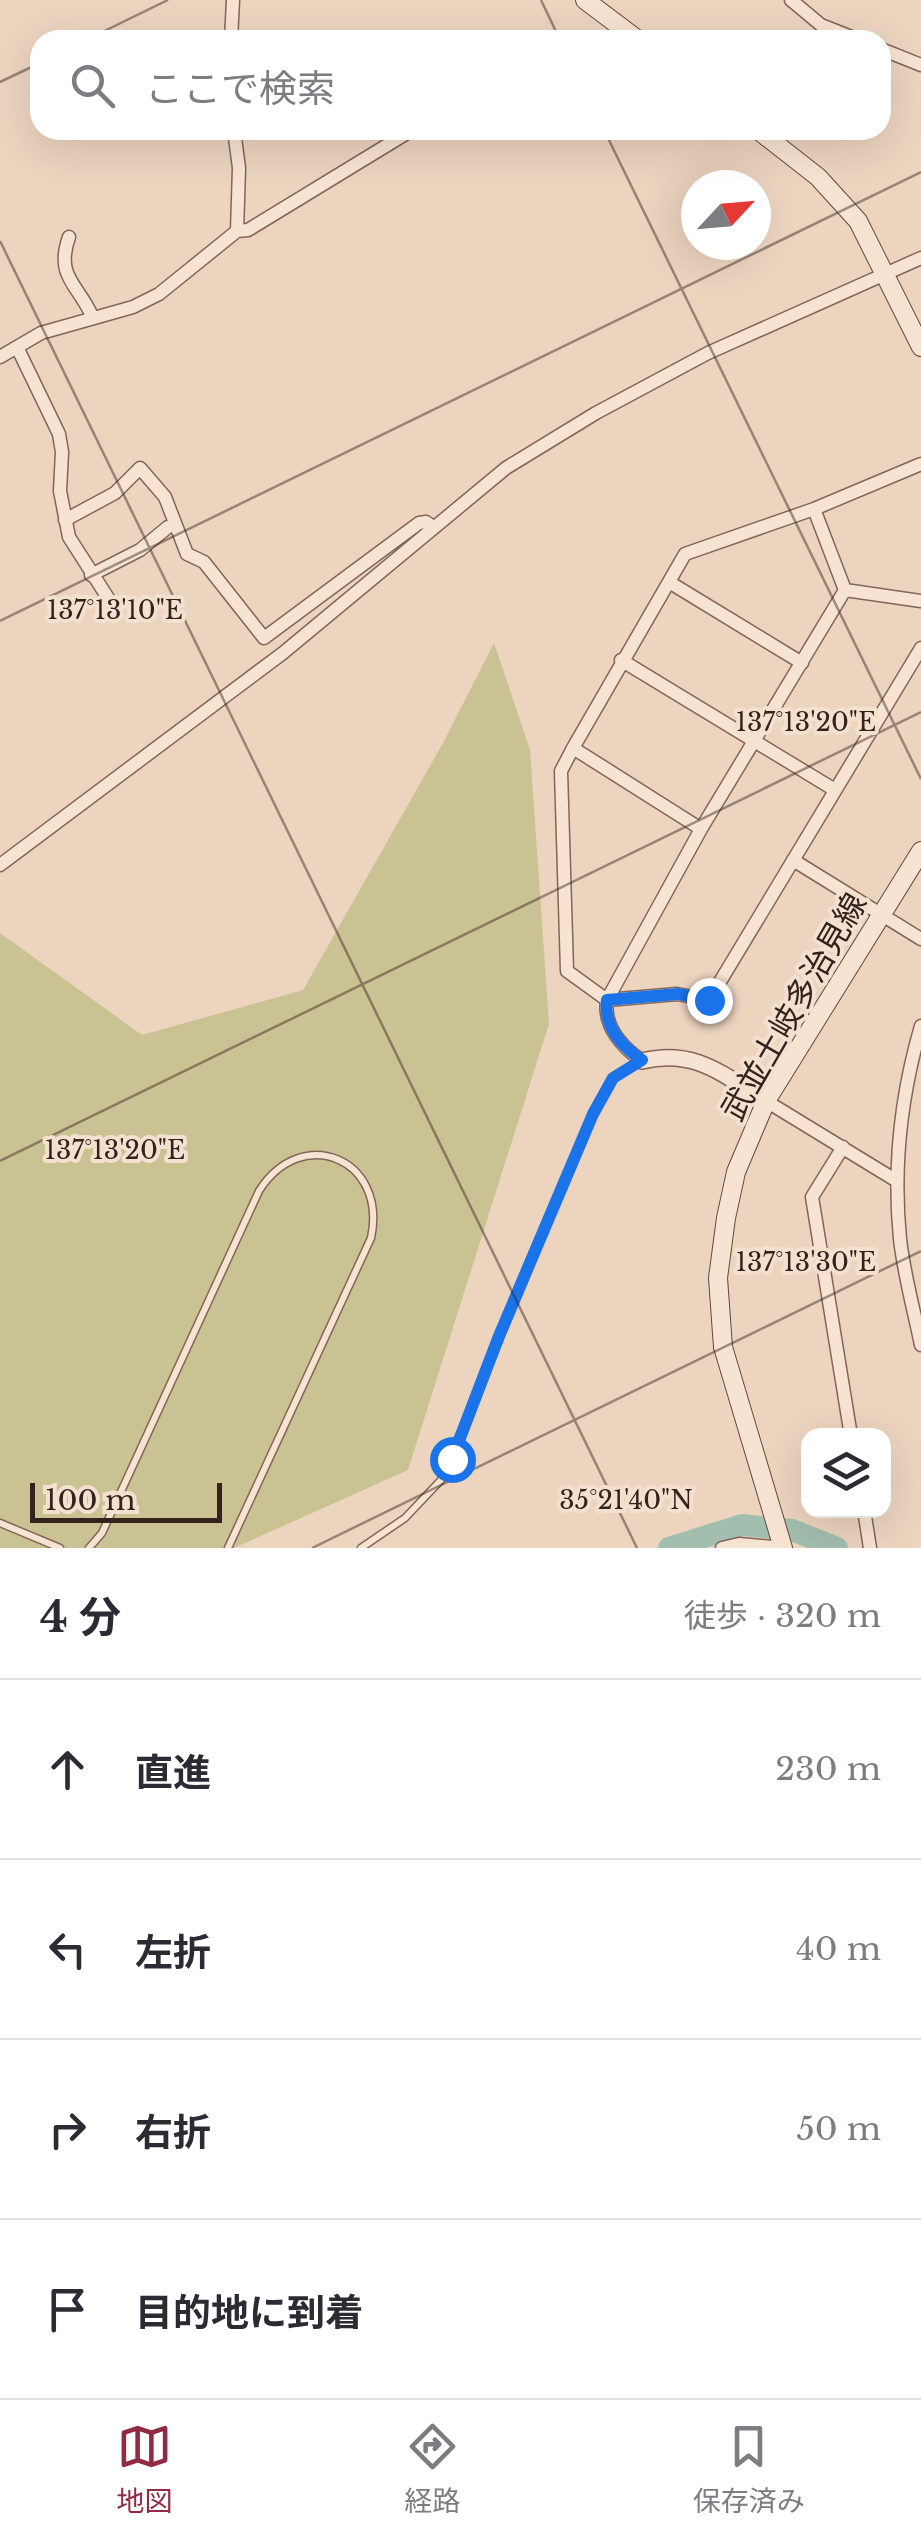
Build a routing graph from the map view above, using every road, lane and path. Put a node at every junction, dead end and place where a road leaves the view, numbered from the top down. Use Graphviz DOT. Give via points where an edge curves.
graph roads {
  1 [pos="233,0"];
  2 [pos="585,0"];
  3 [pos="791,0"];
  4 [pos="232,30"];
  5 [pos="625,30"];
  6 [pos="833,30"];
  7 [pos="891,53"];
  8 [pos="921,65"];
  9 [pos="237,140"];
  10 [pos="396,140"];
  11 [pos="770,140"];
  12 [pos="237,231"];
  13 [pos="69,237"];
  14 [pos="921,258"];
  15 [pos="886,276"];
  16 [pos="92,316"];
  17 [pos="17,347"];
  18 [pos="921,347"];
  19 [pos="0,357"];
  20 [pos="921,464"];
  21 [pos="814,509"];
  22 [pos="64,520"];
  23 [pos="175,524"];
  24 [pos="433,527"];
  25 [pos="91,575"];
  26 [pos="669,582"];
  27 [pos="846,590"];
  28 [pos="108,598"];
  29 [pos="921,601"];
  30 [pos="921,648"];
  31 [pos="621,660"];
  32 [pos="802,662"];
  33 [pos="754,742"];
  34 [pos="572,748"];
  35 [pos="835,790"];
  36 [pos="701,829"];
  37 [pos="921,851"];
  38 [pos="793,860"];
  39 [pos="0,864"];
  40 [pos="881,916"];
  41 [pos="921,939"];
  42 [pos="607,1000"];
  43 [pos="921,1026"];
  44 [pos="642,1060"];
  45 [pos="766,1101"];
  46 [pos="843,1147"];
  47 [pos="897,1181"];
  48 [pos="921,1345"];
  49 [pos="851,1428"];
  50 [pos="865,1518"];
  51 [pos="0,1522"];
  52 [pos="60,1548"];
  53 [pos="89,1548"];
  54 [pos="228,1548"];
  55 [pos="361,1548"];
  56 [pos="722,1548"];
  57 [pos="784,1548"];
  58 [pos="870,1548"];
  1 -- 4 [label="street"];
  2 -- 5 [label="main road"];
  3 -- 6 [label="street"];
  7 -- 8 [label="street"];
  9 -- 12 [label="street"];
  10 -- 12 [label="street"];
  11 -- 15 [label="main road" via="840,198"];
  12 -- 16 [label="street" via="159,294"];
  13 -- 16 [label="street" via="65,272"];
  14 -- 15 [label="street"];
  15 -- 18 [label="main road"];
  15 -- 24 [label="street" via="708,353 596,413 506,468"];
  16 -- 17 [label="street"];
  17 -- 19 [label="street"];
  17 -- 22 [label="street" via="59,434"];
  20 -- 21 [label="street"];
  21 -- 26 [label="street" via="685,554"];
  21 -- 27 [label="street"];
  22 -- 23 [label="street" via="116,493 140,468 161,490"];
  22 -- 25 [label="street"];
  23 -- 24 [label="street" via="187,554 204,562 264,638 419,524"];
  23 -- 25 [label="street"];
  24 -- 39 [label="street" via="283,653"];
  25 -- 28 [label="street"];
  26 -- 31 [label="street"];
  26 -- 32 [label="street"];
  27 -- 29 [label="street"];
  27 -- 32 [label="street"];
  30 -- 35 [label="street"];
  31 -- 33 [label="street"];
  31 -- 34 [label="street"];
  32 -- 33 [label="street"];
  33 -- 35 [label="street"];
  33 -- 36 [label="street"];
  34 -- 36 [label="street"];
  34 -- 42 [label="street" via="562,771 567,970"];
  35 -- 38 [label="street"];
  36 -- 42 [label="street"];
  37 -- 40 [label="main road, 武並土岐多治見線"];
  38 -- 40 [label="street"];
  38 -- 42 [label="street" via="709,1000 678,994"];
  40 -- 41 [label="street"];
  40 -- 45 [label="main road, 武並土岐多治見線"];
  42 -- 44 [label="street" via="615,1036"];
  43 -- 47 [label="street" via="902,1109"];
  44 -- 45 [label="street" via="702,1062"];
  44 -- 55 [label="lane" via="613,1078 593,1114 442,1480 405,1518"];
  45 -- 46 [label="street"];
  45 -- 57 [label="main road, 武並土岐多治見線" via="736,1172 718,1278 723,1347"];
  46 -- 47 [label="street"];
  46 -- 49 [label="street" via="812,1197"];
  47 -- 48 [label="street" via="900,1241"];
  50 -- 58 [label="street"];
  51 -- 52 [label="lane"];
  53 -- 54 [label="lane" via="102,1533 259,1191 286,1162 324,1154 360,1173 372,1194 371,1238"];
  56 -- 57 [label="street"];
}
